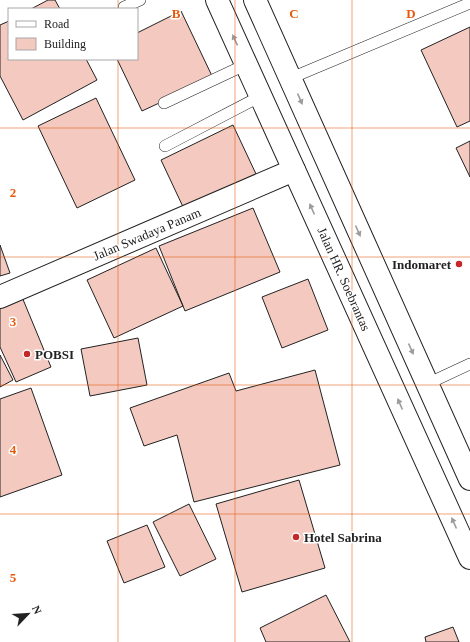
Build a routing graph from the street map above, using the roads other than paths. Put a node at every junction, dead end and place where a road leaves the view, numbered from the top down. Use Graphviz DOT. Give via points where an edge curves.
graph roads {
  1 [pos="140,0"];
  2 [pos="217,0"];
  3 [pos="255,0"];
  4 [pos="470,3"];
  5 [pos="124,7"];
  6 [pos="247,64"];
  7 [pos="291,78"];
  8 [pos="260,96"];
  9 [pos="164,103"];
  10 [pos="165,146"];
  11 [pos="294,170"];
  12 [pos="0,297"];
  13 [pos="470,364"];
  14 [pos="427,384"];
  15 [pos="470,479"];
  16 [pos="470,558"];
  1 -- 5 [label="lane"];
  6 -- 2 [label="main road, Jalan HR. Soebrantas, one-way"];
  3 -- 7 [label="main road"];
  4 -- 7 [label="lane"];
  6 -- 8 [label="main road, Jalan HR. Soebrantas"];
  6 -- 9 [label="lane"];
  7 -- 14 [label="main road, one-way"];
  8 -- 10 [label="lane"];
  8 -- 11 [label="main road, Jalan HR. Soebrantas"];
  11 -- 12 [label="main road, Jalan Swadaya Panam"];
  16 -- 11 [label="main road, Jalan HR. Soebrantas, one-way"];
  13 -- 14 [label="lane"];
  14 -- 15 [label="main road"];
}
